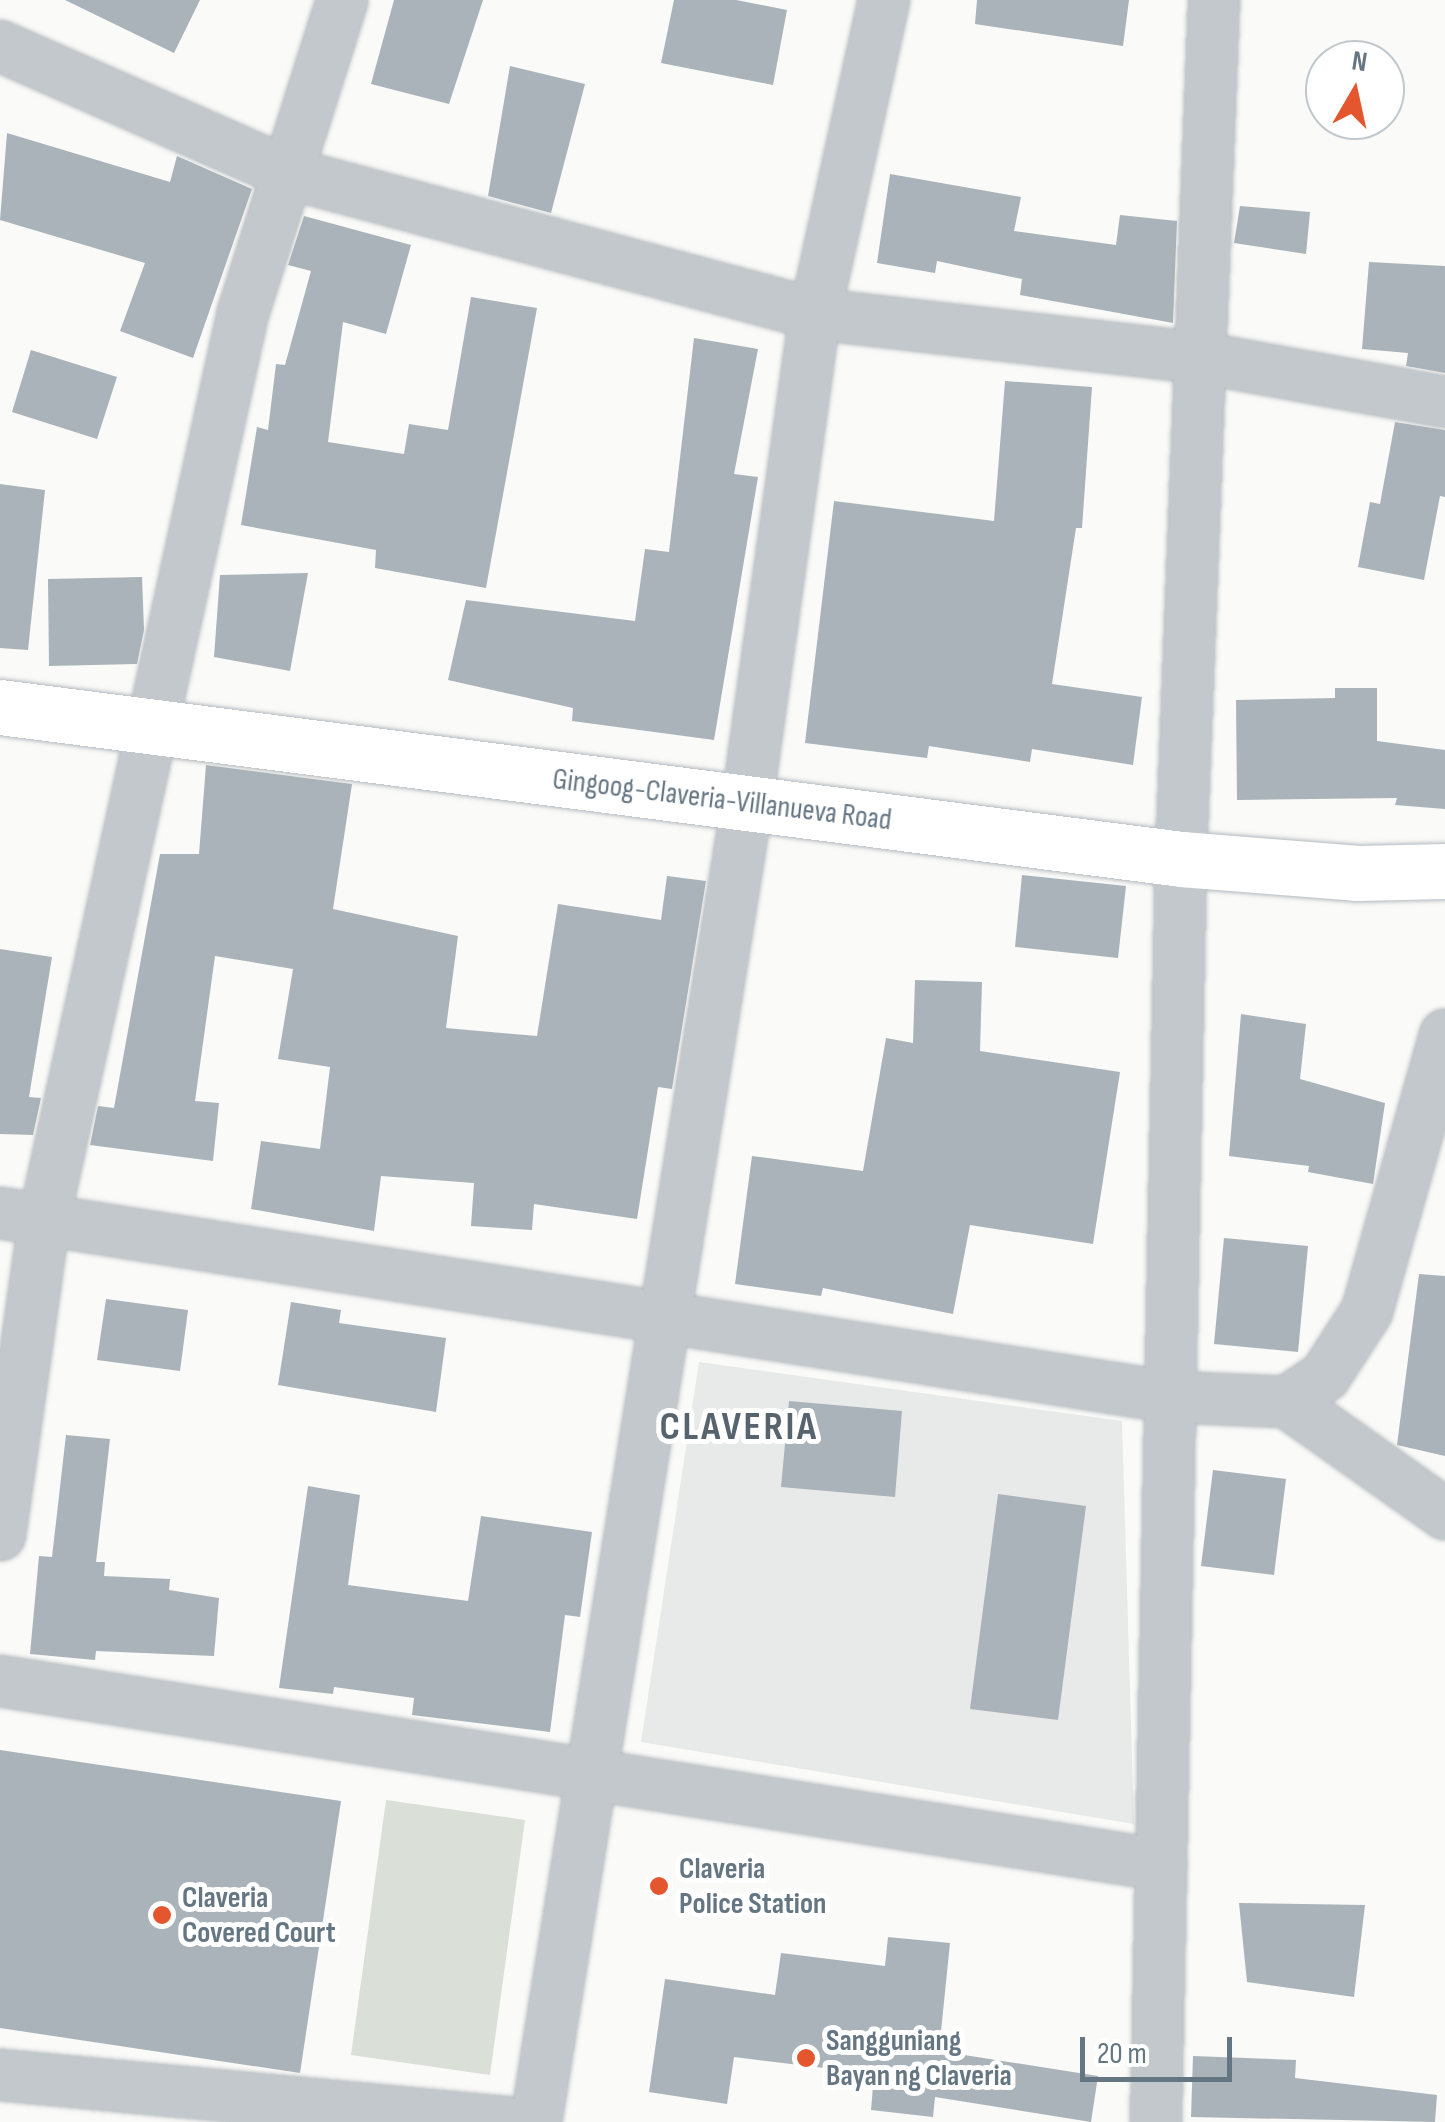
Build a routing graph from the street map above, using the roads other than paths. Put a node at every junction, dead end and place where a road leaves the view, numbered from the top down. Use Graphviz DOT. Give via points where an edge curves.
graph roads {
  1 [pos="342,0"];
  2 [pos="884,0"];
  3 [pos="1214,0"];
  4 [pos="0,46"];
  5 [pos="288,172"];
  6 [pos="815,314"];
  7 [pos="1203,358"];
  8 [pos="1445,402"];
  9 [pos="0,707"];
  10 [pos="152,727"];
  11 [pos="747,804"];
  12 [pos="1181,859"];
  13 [pos="1445,871"];
  14 [pos="1445,1035"];
  15 [pos="22,1217"];
  16 [pos="667,1318"];
  17 [pos="1170,1397"];
  18 [pos="1287,1402"];
  19 [pos="1445,1514"];
  20 [pos="0,1535"];
  21 [pos="0,1681"];
  22 [pos="594,1775"];
  23 [pos="1162,1865"];
  24 [pos="0,2074"];
  25 [pos="506,2122"];
  26 [pos="536,2122"];
  27 [pos="1156,2122"];
  1 -- 5 [label="street"];
  2 -- 6 [label="street"];
  3 -- 7 [label="street"];
  4 -- 5 [label="street"];
  5 -- 6 [label="street"];
  5 -- 10 [label="street" via="243,313"];
  6 -- 7 [label="street"];
  6 -- 11 [label="street"];
  7 -- 8 [label="street"];
  7 -- 12 [label="street"];
  9 -- 10 [label="main road, Gingoog-Claveria-Villanueva Road"];
  10 -- 11 [label="main road, Gingoog-Claveria-Villanueva Road"];
  10 -- 15 [label="street"];
  11 -- 12 [label="main road, Gingoog-Claveria-Villanueva Road"];
  11 -- 16 [label="street"];
  12 -- 13 [label="main road, Gingoog-Claveria-Villanueva Road" via="1358,873"];
  12 -- 17 [label="street"];
  14 -- 18 [label="street" via="1368,1311 1326,1376"];
  15 -- 16 [label="street"];
  15 -- 20 [label="street"];
  16 -- 17 [label="street"];
  16 -- 22 [label="street"];
  17 -- 18 [label="street"];
  17 -- 23 [label="street"];
  18 -- 19 [label="street"];
  21 -- 22 [label="street"];
  22 -- 23 [label="street"];
  22 -- 26 [label="street"];
  23 -- 27 [label="street"];
  24 -- 25 [label="street"];
}
